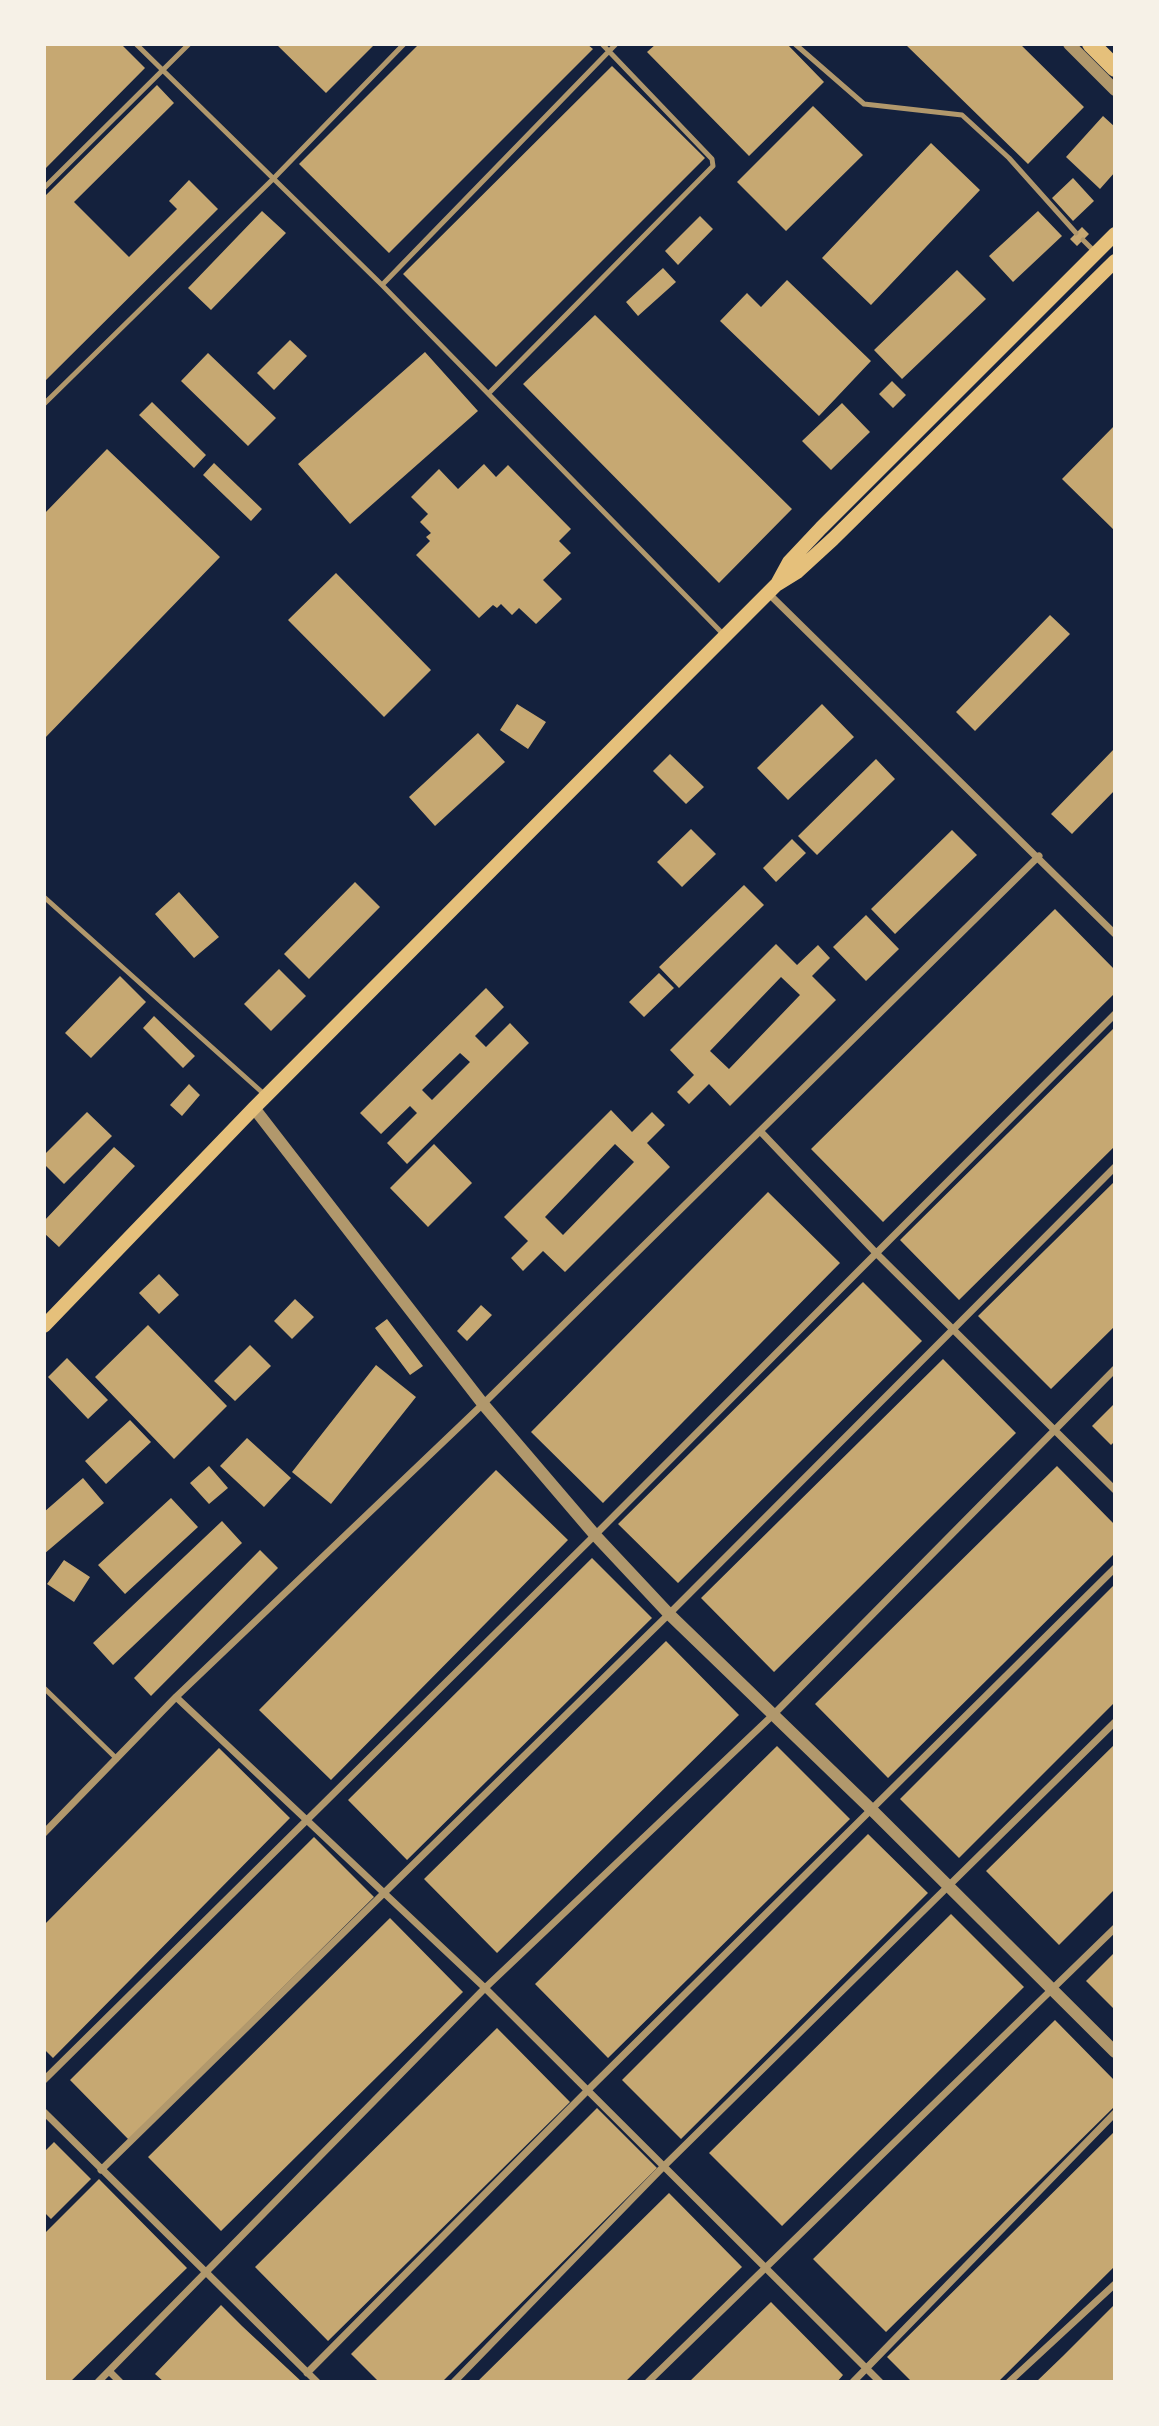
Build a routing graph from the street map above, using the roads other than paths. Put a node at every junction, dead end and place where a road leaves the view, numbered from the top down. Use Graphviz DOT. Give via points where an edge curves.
graph roads {
  1 [pos="136,44"];
  2 [pos="189,44"];
  3 [pos="404,44"];
  4 [pos="602,44"];
  5 [pos="616,44"];
  6 [pos="795,44"];
  7 [pos="1069,44"];
  8 [pos="1091,44"];
  9 [pos="609,51"];
  10 [pos="1115,68"];
  11 [pos="163,70"];
  12 [pos="1115,90"];
  13 [pos="274,178"];
  14 [pos="44,188"];
  15 [pos="1076,233"];
  16 [pos="1115,234"];
  17 [pos="1083,240"];
  18 [pos="1096,253"];
  19 [pos="1115,261"];
  20 [pos="382,285"];
  21 [pos="489,393"];
  22 [pos="44,404"];
  23 [pos="772,589"];
  24 [pos="726,637"];
  25 [pos="1039,856"];
  26 [pos="44,897"];
  27 [pos="1115,934"];
  28 [pos="1115,1014"];
  29 [pos="267,1096"];
  30 [pos="254,1108"];
  31 [pos="761,1132"];
  32 [pos="1115,1167"];
  33 [pos="876,1253"];
  34 [pos="44,1326"];
  35 [pos="951,1328"];
  36 [pos="1115,1369"];
  37 [pos="483,1404"];
  38 [pos="1056,1431"];
  39 [pos="1115,1490"];
  40 [pos="595,1535"];
  41 [pos="1115,1568"];
  42 [pos="668,1614"];
  43 [pos="44,1688"];
  44 [pos="176,1697"];
  45 [pos="774,1714"];
  46 [pos="1115,1722"];
  47 [pos="117,1759"];
  48 [pos="873,1811"];
  49 [pos="307,1819"];
  50 [pos="44,1833"];
  51 [pos="950,1887"];
  52 [pos="384,1895"];
  53 [pos="1115,1928"];
  54 [pos="485,1988"];
  55 [pos="1055,1989"];
  56 [pos="1115,2052"];
  57 [pos="44,2080"];
  58 [pos="587,2091"];
  59 [pos="44,2112"];
  60 [pos="1115,2113"];
  61 [pos="51,2120"];
  62 [pos="44,2127"];
  63 [pos="663,2168"];
  64 [pos="101,2170"];
  65 [pos="765,2266"];
  66 [pos="204,2274"];
  67 [pos="1115,2284"];
  68 [pos="866,2369"];
  69 [pos="108,2371"];
  70 [pos="307,2373"];
  71 [pos="98,2382"];
  72 [pos="120,2382"];
  73 [pos="317,2382"];
  74 [pos="454,2382"];
  75 [pos="648,2382"];
  76 [pos="853,2382"];
  77 [pos="880,2382"];
  78 [pos="1009,2382"];
  1 -- 11 [label="lane"];
  2 -- 11 [label="lane"];
  3 -- 13 [label="lane"];
  4 -- 9 [label="lane"];
  5 -- 9 [label="lane"];
  6 -- 15 [label="lane" via="864,104 962,115 1009,158"];
  7 -- 12 [label="street"];
  8 -- 10 [label="main road"];
  9 -- 20 [label="lane"];
  9 -- 21 [label="lane" via="712,159 713,166"];
  11 -- 13 [label="lane"];
  11 -- 14 [label="lane"];
  13 -- 20 [label="lane"];
  13 -- 22 [label="lane"];
  16 -- 18 [label="main road"];
  17 -- 18 [label="lane"];
  18 -- 23 [label="main road" via="821,528 789,562"];
  19 -- 23 [label="main road" via="833,539"];
  20 -- 21 [label="lane"];
  21 -- 24 [label="lane"];
  23 -- 24 [label="main road"];
  23 -- 25 [label="street"];
  24 -- 29 [label="main road"];
  25 -- 27 [label="street"];
  25 -- 31 [label="street"];
  26 -- 29 [label="lane"];
  28 -- 33 [label="street"];
  29 -- 30 [label="main road"];
  30 -- 34 [label="main road"];
  30 -- 37 [label="street"];
  31 -- 33 [label="street"];
  31 -- 37 [label="street"];
  32 -- 35 [label="street"];
  33 -- 35 [label="street"];
  33 -- 40 [label="street"];
  35 -- 38 [label="street"];
  35 -- 42 [label="street"];
  36 -- 38 [label="street"];
  37 -- 40 [label="street"];
  37 -- 44 [label="street"];
  38 -- 39 [label="street"];
  38 -- 45 [label="street"];
  40 -- 42 [label="street"];
  40 -- 49 [label="street"];
  41 -- 48 [label="street"];
  42 -- 45 [label="street"];
  42 -- 52 [label="street"];
  43 -- 47 [label="lane"];
  44 -- 47 [label="street"];
  44 -- 49 [label="street"];
  45 -- 48 [label="street"];
  45 -- 54 [label="street"];
  46 -- 51 [label="street"];
  47 -- 50 [label="street"];
  48 -- 51 [label="street"];
  48 -- 58 [label="street"];
  49 -- 52 [label="street"];
  49 -- 57 [label="street"];
  51 -- 55 [label="street"];
  51 -- 63 [label="street"];
  52 -- 54 [label="street"];
  52 -- 64 [label="street"];
  53 -- 55 [label="street"];
  54 -- 58 [label="street"];
  54 -- 66 [label="street"];
  55 -- 56 [label="street"];
  55 -- 65 [label="street"];
  58 -- 63 [label="street"];
  58 -- 70 [label="street"];
  59 -- 61 [label="street"];
  60 -- 68 [label="street"];
  61 -- 62 [label="street"];
  61 -- 64 [label="street"];
  63 -- 65 [label="street"];
  63 -- 74 [label="street"];
  64 -- 66 [label="street"];
  65 -- 68 [label="street"];
  65 -- 75 [label="street"];
  66 -- 69 [label="street"];
  66 -- 70 [label="street"];
  67 -- 78 [label="street"];
  68 -- 76 [label="street"];
  68 -- 77 [label="street"];
  69 -- 71 [label="street"];
  69 -- 72 [label="street"];
  70 -- 73 [label="street"];
}
